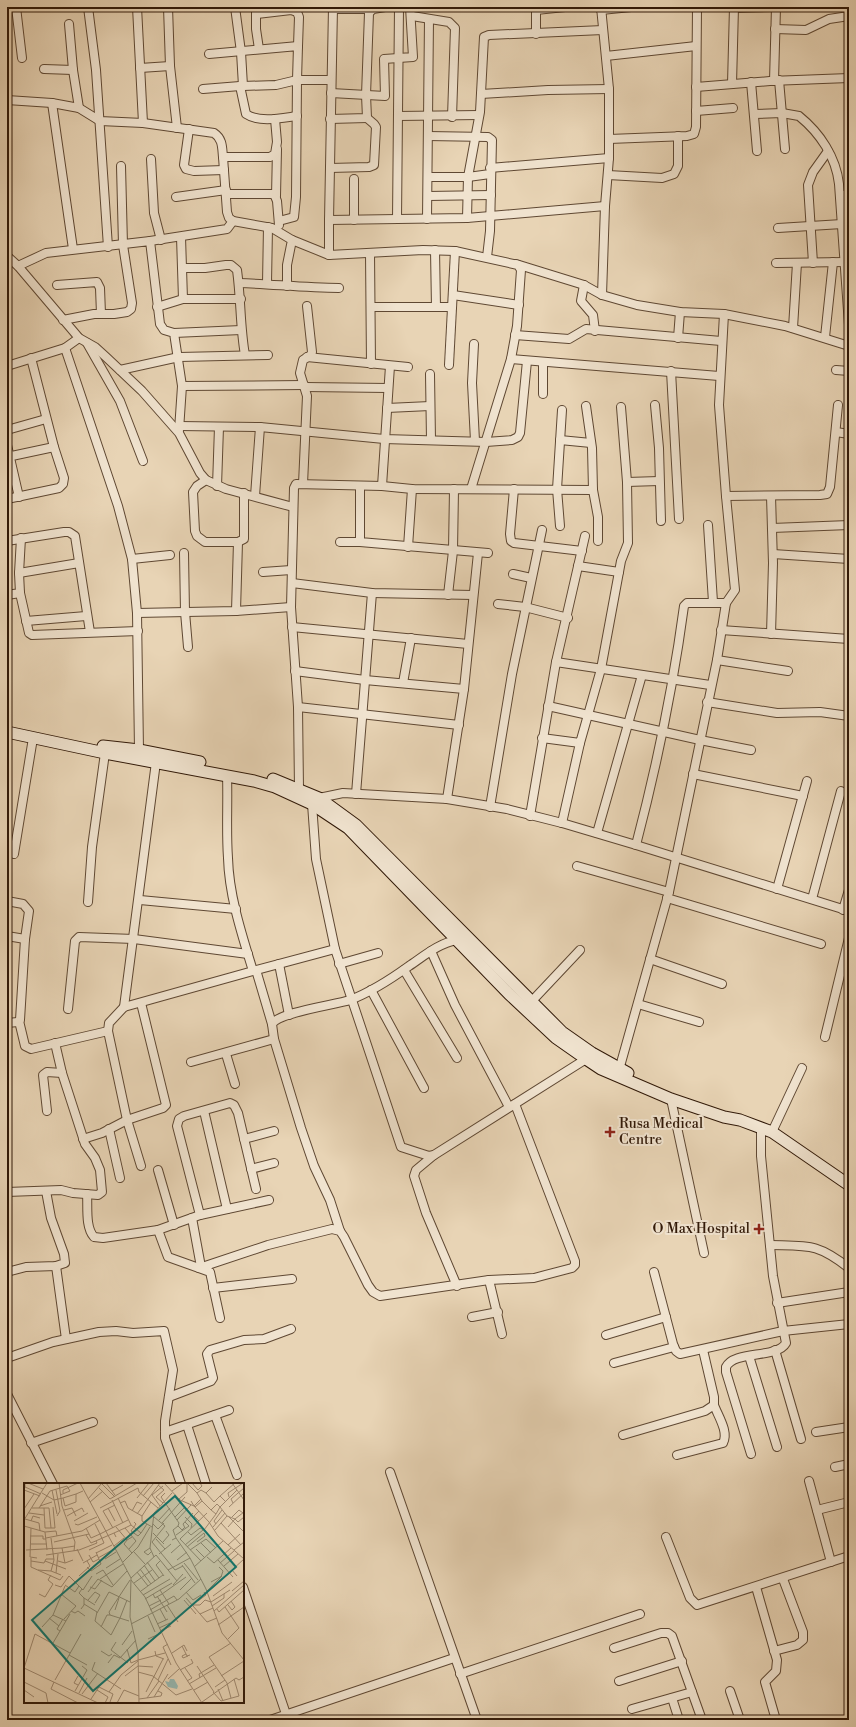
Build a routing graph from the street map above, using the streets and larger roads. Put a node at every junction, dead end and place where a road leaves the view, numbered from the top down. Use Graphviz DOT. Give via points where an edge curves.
graph roads {
  1 [pos="16,7"];
  2 [pos="88,7"];
  3 [pos="137,7"];
  4 [pos="168,7"];
  5 [pos="235,7"];
  6 [pos="385,7"];
  7 [pos="399,7"];
  8 [pos="410,7"];
  9 [pos="565,7"];
  10 [pos="631,7"];
  11 [pos="697,7"];
  12 [pos="775,7"];
  13 [pos="333,8"];
  14 [pos="601,8"];
  15 [pos="734,8"];
  16 [pos="372,9"];
  17 [pos="536,9"];
  18 [pos="256,11"];
  19 [pos="412,16"];
  20 [pos="849,16"];
  21 [pos="429,19"];
  22 [pos="69,24"];
  23 [pos="603,30"];
  24 [pos="775,30"];
  25 [pos="536,34"];
  26 [pos="298,46"];
  27 [pos="696,46"];
  28 [pos="260,49"];
  29 [pos="241,52"];
  30 [pos="209,54"];
  31 [pos="606,56"];
  32 [pos="22,58"];
  33 [pos="398,59"];
  34 [pos="170,66"];
  35 [pos="140,68"];
  36 [pos="44,69"];
  37 [pos="73,70"];
  38 [pos="849,78"];
  39 [pos="297,80"];
  40 [pos="331,80"];
  41 [pos="777,80"];
  42 [pos="751,82"];
  43 [pos="732,84"];
  44 [pos="241,86"];
  45 [pos="696,87"];
  46 [pos="203,89"];
  47 [pos="608,90"];
  48 [pos="331,93"];
  49 [pos="481,94"];
  50 [pos="366,95"];
  51 [pos="7,100"];
  52 [pos="52,103"];
  53 [pos="79,108"];
  54 [pos="733,108"];
  55 [pos="696,111"];
  56 [pos="782,113"];
  57 [pos="754,114"];
  58 [pos="479,115"];
  59 [pos="297,116"];
  60 [pos="398,116"];
  61 [pos="428,117"];
  62 [pos="452,117"];
  63 [pos="367,118"];
  64 [pos="275,119"];
  65 [pos="330,119"];
  66 [pos="100,121"];
  67 [pos="143,123"];
  68 [pos="177,128"];
  69 [pos="189,129"];
  70 [pos="428,136"];
  71 [pos="476,136"];
  72 [pos="678,136"];
  73 [pos="609,139"];
  74 [pos="276,149"];
  75 [pos="785,149"];
  76 [pos="757,151"];
  77 [pos="828,151"];
  78 [pos="223,157"];
  79 [pos="151,158"];
  80 [pos="609,158"];
  81 [pos="121,166"];
  82 [pos="330,168"];
  83 [pos="224,170"];
  84 [pos="490,171"];
  85 [pos="608,175"];
  86 [pos="428,177"];
  87 [pos="468,177"];
  88 [pos="354,179"];
  89 [pos="226,192"];
  90 [pos="467,194"];
  91 [pos="840,194"];
  92 [pos="491,195"];
  93 [pos="849,195"];
  94 [pos="276,196"];
  95 [pos="428,196"];
  96 [pos="176,197"];
  97 [pos="605,206"];
  98 [pos="490,217"];
  99 [pos="467,218"];
  100 [pos="427,219"];
  101 [pos="330,220"];
  102 [pos="354,220"];
  103 [pos="397,220"];
  104 [pos="233,221"];
  105 [pos="279,221"];
  106 [pos="844,221"];
  107 [pos="810,226"];
  108 [pos="268,228"];
  109 [pos="778,228"];
  110 [pos="280,232"];
  111 [pos="181,237"];
  112 [pos="161,240"];
  113 [pos="292,240"];
  114 [pos="150,241"];
  115 [pos="124,245"];
  116 [pos="108,247"];
  117 [pos="72,249"];
  118 [pos="435,250"];
  119 [pos="455,251"];
  120 [pos="370,253"];
  121 [pos="329,255"];
  122 [pos="7,256"];
  123 [pos="487,257"];
  124 [pos="833,262"];
  125 [pos="797,263"];
  126 [pos="813,263"];
  127 [pos="516,264"];
  128 [pos="776,264"];
  129 [pos="846,265"];
  130 [pos="18,266"];
  131 [pos="183,268"];
  132 [pos="239,283"];
  133 [pos="267,284"];
  134 [pos="584,284"];
  135 [pos="58,285"];
  136 [pos="286,286"];
  137 [pos="339,288"];
  138 [pos="453,295"];
  139 [pos="602,295"];
  140 [pos="183,299"];
  141 [pos="241,299"];
  142 [pos="848,304"];
  143 [pos="519,305"];
  144 [pos="306,306"];
  145 [pos="157,307"];
  146 [pos="371,307"];
  147 [pos="436,307"];
  148 [pos="452,307"];
  149 [pos="680,312"];
  150 [pos="102,314"];
  151 [pos="724,314"];
  152 [pos="63,320"];
  153 [pos="849,325"];
  154 [pos="793,328"];
  155 [pos="241,330"];
  156 [pos="595,330"];
  157 [pos="174,333"];
  158 [pos="515,335"];
  159 [pos="826,337"];
  160 [pos="678,338"];
  161 [pos="83,340"];
  162 [pos="721,341"];
  163 [pos="474,344"];
  164 [pos="849,346"];
  165 [pos="65,348"];
  166 [pos="245,355"];
  167 [pos="268,355"];
  168 [pos="179,357"];
  169 [pos="307,357"];
  170 [pos="31,358"];
  171 [pos="511,359"];
  172 [pos="527,361"];
  173 [pos="543,362"];
  174 [pos="371,364"];
  175 [pos="449,365"];
  176 [pos="7,366"];
  177 [pos="390,366"];
  178 [pos="408,367"];
  179 [pos="120,370"];
  180 [pos="836,370"];
  181 [pos="671,371"];
  182 [pos="849,371"];
  183 [pos="430,374"];
  184 [pos="719,376"];
  185 [pos="182,386"];
  186 [pos="305,386"];
  187 [pos="388,388"];
  188 [pos="542,394"];
  189 [pos="655,405"];
  190 [pos="838,405"];
  191 [pos="430,406"];
  192 [pos="586,406"];
  193 [pos="621,407"];
  194 [pos="387,408"];
  195 [pos="562,410"];
  196 [pos="46,419"];
  197 [pos="219,427"];
  198 [pos="260,427"];
  199 [pos="7,430"];
  200 [pos="179,430"];
  201 [pos="307,431"];
  202 [pos="836,432"];
  203 [pos="849,434"];
  204 [pos="384,439"];
  205 [pos="431,440"];
  206 [pos="560,440"];
  207 [pos="475,441"];
  208 [pos="486,442"];
  209 [pos="591,443"];
  210 [pos="7,445"];
  211 [pos="54,447"];
  212 [pos="9,456"];
  213 [pos="142,461"];
  214 [pos="206,480"];
  215 [pos="659,481"];
  216 [pos="627,482"];
  217 [pos="303,484"];
  218 [pos="217,486"];
  219 [pos="360,486"];
  220 [pos="382,486"];
  221 [pos="412,489"];
  222 [pos="454,489"];
  223 [pos="472,489"];
  224 [pos="514,489"];
  225 [pos="557,489"];
  226 [pos="593,490"];
  227 [pos="244,493"];
  228 [pos="255,496"];
  229 [pos="726,496"];
  230 [pos="771,496"];
  231 [pos="20,497"];
  232 [pos="7,499"];
  233 [pos="293,507"];
  234 [pos="679,519"];
  235 [pos="661,521"];
  236 [pos="708,525"];
  237 [pos="849,525"];
  238 [pos="560,526"];
  239 [pos="772,528"];
  240 [pos="542,530"];
  241 [pos="585,536"];
  242 [pos="21,538"];
  243 [pos="7,541"];
  244 [pos="598,541"];
  245 [pos="238,542"];
  246 [pos="340,542"];
  247 [pos="360,542"];
  248 [pos="540,545"];
  249 [pos="408,547"];
  250 [pos="453,551"];
  251 [pos="582,551"];
  252 [pos="184,553"];
  253 [pos="478,553"];
  254 [pos="488,553"];
  255 [pos="773,554"];
  256 [pos="170,555"];
  257 [pos="132,559"];
  258 [pos="849,559"];
  259 [pos="79,563"];
  260 [pos="578,566"];
  261 [pos="291,570"];
  262 [pos="263,572"];
  263 [pos="619,572"];
  264 [pos="19,573"];
  265 [pos="513,574"];
  266 [pos="531,578"];
  267 [pos="292,582"];
  268 [pos="20,593"];
  269 [pos="372,593"];
  270 [pos="7,595"];
  271 [pos="448,595"];
  272 [pos="473,595"];
  273 [pos="713,602"];
  274 [pos="726,603"];
  275 [pos="498,604"];
  276 [pos="291,607"];
  277 [pos="525,607"];
  278 [pos="236,611"];
  279 [pos="185,612"];
  280 [pos="137,613"];
  281 [pos="86,616"];
  282 [pos="568,618"];
  283 [pos="26,621"];
  284 [pos="292,627"];
  285 [pos="721,630"];
  286 [pos="138,631"];
  287 [pos="90,632"];
  288 [pos="368,634"];
  289 [pos="771,634"];
  290 [pos="411,638"];
  291 [pos="849,639"];
  292 [pos="468,644"];
  293 [pos="188,647"];
  294 [pos="717,660"];
  295 [pos="556,662"];
  296 [pos="601,669"];
  297 [pos="295,671"];
  298 [pos="788,671"];
  299 [pos="642,675"];
  300 [pos="672,679"];
  301 [pos="365,680"];
  302 [pos="402,683"];
  303 [pos="710,685"];
  304 [pos="464,689"];
  305 [pos="707,702"];
  306 [pos="548,706"];
  307 [pos="298,707"];
  308 [pos="588,715"];
  309 [pos="363,716"];
  310 [pos="849,716"];
  311 [pos="628,724"];
  312 [pos="458,725"];
  313 [pos="7,726"];
  314 [pos="7,732"];
  315 [pos="664,732"];
  316 [pos="33,738"];
  317 [pos="542,738"];
  318 [pos="700,740"];
  319 [pos="580,743"];
  320 [pos="139,750"];
  321 [pos="751,750"];
  322 [pos="104,753"];
  323 [pos="156,762"];
  324 [pos="693,774"];
  325 [pos="227,775"];
  326 [pos="807,781"];
  327 [pos="276,784"];
  328 [pos="299,789"];
  329 [pos="841,791"];
  330 [pos="356,794"];
  331 [pos="803,796"];
  332 [pos="447,799"];
  333 [pos="315,801"];
  334 [pos="490,807"];
  335 [pos="530,816"];
  336 [pos="562,823"];
  337 [pos="597,833"];
  338 [pos="636,845"];
  339 [pos="14,854"];
  340 [pos="676,858"];
  341 [pos="577,866"];
  342 [pos="777,889"];
  343 [pos="849,890"];
  344 [pos="668,895"];
  345 [pos="812,899"];
  346 [pos="140,900"];
  347 [pos="7,901"];
  348 [pos="88,902"];
  349 [pos="236,909"];
  350 [pos="846,910"];
  351 [pos="7,936"];
  352 [pos="849,938"];
  353 [pos="24,939"];
  354 [pos="134,939"];
  355 [pos="457,940"];
  356 [pos="821,944"];
  357 [pos="334,949"];
  358 [pos="580,950"];
  359 [pos="431,951"];
  360 [pos="378,953"];
  361 [pos="248,954"];
  362 [pos="650,959"];
  363 [pos="279,964"];
  364 [pos="339,964"];
  365 [pos="404,970"];
  366 [pos="255,971"];
  367 [pos="722,984"];
  368 [pos="371,990"];
  369 [pos="350,1000"];
  370 [pos="531,1002"];
  371 [pos="141,1003"];
  372 [pos="638,1004"];
  373 [pos="124,1007"];
  374 [pos="68,1009"];
  375 [pos="289,1014"];
  376 [pos="19,1021"];
  377 [pos="699,1022"];
  378 [pos="7,1023"];
  379 [pos="272,1024"];
  380 [pos="108,1031"];
  381 [pos="825,1037"];
  382 [pos="274,1039"];
  383 [pos="55,1043"];
  384 [pos="226,1054"];
  385 [pos="457,1058"];
  386 [pos="586,1059"];
  387 [pos="191,1062"];
  388 [pos="802,1068"];
  389 [pos="619,1070"];
  390 [pos="62,1073"];
  391 [pos="235,1084"];
  392 [pos="424,1088"];
  393 [pos="671,1099"];
  394 [pos="512,1106"];
  395 [pos="47,1111"];
  396 [pos="204,1111"];
  397 [pos="127,1120"];
  398 [pos="740,1120"];
  399 [pos="761,1127"];
  400 [pos="109,1130"];
  401 [pos="274,1131"];
  402 [pos="772,1132"];
  403 [pos="83,1139"];
  404 [pos="244,1139"];
  405 [pos="434,1155"];
  406 [pos="274,1163"];
  407 [pos="141,1166"];
  408 [pos="251,1169"];
  409 [pos="158,1170"];
  410 [pos="120,1178"];
  411 [pos="849,1185"];
  412 [pos="256,1189"];
  413 [pos="46,1191"];
  414 [pos="7,1192"];
  415 [pos="87,1194"];
  416 [pos="269,1200"];
  417 [pos="227,1209"];
  418 [pos="196,1217"];
  419 [pos="174,1225"];
  420 [pos="158,1230"];
  421 [pos="340,1231"];
  422 [pos="770,1245"];
  423 [pos="704,1253"];
  424 [pos="56,1266"];
  425 [pos="200,1268"];
  426 [pos="849,1268"];
  427 [pos="7,1272"];
  428 [pos="654,1272"];
  429 [pos="292,1279"];
  430 [pos="489,1280"];
  431 [pos="457,1286"];
  432 [pos="213,1288"];
  433 [pos="849,1292"];
  434 [pos="777,1303"];
  435 [pos="498,1312"];
  436 [pos="472,1317"];
  437 [pos="220,1318"];
  438 [pos="666,1318"];
  439 [pos="849,1324"];
  440 [pos="291,1329"];
  441 [pos="783,1331"];
  442 [pos="502,1334"];
  443 [pos="606,1335"];
  444 [pos="66,1339"];
  445 [pos="674,1347"];
  446 [pos="703,1350"];
  447 [pos="775,1350"];
  448 [pos="749,1356"];
  449 [pos="7,1358"];
  450 [pos="614,1363"];
  451 [pos="7,1394"];
  452 [pos="169,1397"];
  453 [pos="714,1405"];
  454 [pos="229,1410"];
  455 [pos="215,1415"];
  456 [pos="93,1422"];
  457 [pos="187,1425"];
  458 [pos="849,1427"];
  459 [pos="165,1432"];
  460 [pos="816,1432"];
  461 [pos="623,1435"];
  462 [pos="801,1439"];
  463 [pos="31,1443"];
  464 [pos="777,1447"];
  465 [pos="751,1454"];
  466 [pos="677,1455"];
  467 [pos="849,1464"];
  468 [pos="835,1467"];
  469 [pos="390,1472"];
  470 [pos="237,1475"];
  471 [pos="809,1481"];
  472 [pos="52,1483"];
  473 [pos="181,1483"];
  474 [pos="206,1483"];
  475 [pos="849,1502"];
  476 [pos="817,1510"];
  477 [pos="666,1537"];
  478 [pos="849,1556"];
  479 [pos="831,1562"];
  480 [pos="783,1579"];
  481 [pos="756,1587"];
  482 [pos="244,1591"];
  483 [pos="640,1614"];
  484 [pos="614,1648"];
  485 [pos="774,1651"];
  486 [pos="454,1658"];
  487 [pos="682,1661"];
  488 [pos="460,1674"];
  489 [pos="620,1681"];
  490 [pos="730,1691"];
  491 [pos="692,1692"];
  492 [pos="672,1698"];
  493 [pos="632,1709"];
  494 [pos="286,1714"];
  495 [pos="270,1720"];
  496 [pos="477,1720"];
  497 [pos="679,1720"];
  498 [pos="702,1720"];
  499 [pos="740,1720"];
  500 [pos="776,1720"];
  1 -- 32 [label="street"];
  2 -- 66 [label="street"];
  3 -- 35 [label="street"];
  4 -- 34 [label="street"];
  5 -- 29 [label="street"];
  6 -- 16 [label="street"];
  7 -- 33 [label="street"];
  8 -- 19 [label="street"];
  9 -- 17 [label="street"];
  10 -- 14 [label="street"];
  11 -- 27 [label="street"];
  12 -- 15 [label="street"];
  12 -- 24 [label="street"];
  13 -- 16 [label="street"];
  13 -- 40 [label="street"];
  14 -- 23 [label="street"];
  15 -- 43 [label="street"];
  16 -- 50 [label="street" via="368,18"];
  17 -- 25 [label="street"];
  18 -- 26 [label="street" via="297,12"];
  18 -- 28 [label="street"];
  19 -- 21 [label="street"];
  19 -- 33 [label="street" via="412,57"];
  20 -- 24 [label="street" via="829,19 806,30"];
  21 -- 61 [label="street"];
  21 -- 62 [label="street" via="449,22 455,28"];
  22 -- 37 [label="street"];
  23 -- 25 [label="street"];
  23 -- 31 [label="street"];
  24 -- 41 [label="street"];
  25 -- 49 [label="street" via="484,37"];
  26 -- 28 [label="street"];
  26 -- 39 [label="street"];
  27 -- 31 [label="street"];
  27 -- 45 [label="street"];
  28 -- 29 [label="street"];
  29 -- 30 [label="street"];
  29 -- 44 [label="street"];
  31 -- 47 [label="street"];
  33 -- 50 [label="street" via="384,59 385,96"];
  33 -- 60 [label="street"];
  34 -- 35 [label="street"];
  34 -- 68 [label="street"];
  35 -- 67 [label="street"];
  36 -- 37 [label="street"];
  37 -- 53 [label="street"];
  38 -- 41 [label="street"];
  39 -- 40 [label="street"];
  39 -- 44 [label="street" via="276,85"];
  39 -- 59 [label="street"];
  40 -- 48 [label="street"];
  41 -- 42 [label="street"];
  41 -- 56 [label="street"];
  42 -- 43 [label="street"];
  42 -- 57 [label="street"];
  43 -- 45 [label="street"];
  44 -- 46 [label="street"];
  44 -- 64 [label="street" via="246,114 250,117"];
  45 -- 55 [label="street"];
  47 -- 49 [label="street"];
  47 -- 73 [label="street"];
  48 -- 50 [label="street"];
  48 -- 65 [label="street"];
  49 -- 58 [label="street"];
  50 -- 63 [label="street"];
  51 -- 52 [label="street"];
  52 -- 53 [label="street"];
  52 -- 117 [label="street"];
  53 -- 66 [label="street"];
  54 -- 55 [label="street"];
  55 -- 72 [label="street" via="694,134"];
  56 -- 57 [label="street"];
  56 -- 75 [label="street"];
  56 -- 77 [label="street" via="800,116"];
  57 -- 76 [label="street"];
  58 -- 62 [label="street"];
  58 -- 71 [label="street"];
  59 -- 64 [label="street"];
  59 -- 105 [label="street" via="294,217"];
  60 -- 61 [label="street"];
  60 -- 103 [label="street"];
  61 -- 62 [label="street"];
  61 -- 70 [label="street"];
  63 -- 65 [label="street"];
  63 -- 82 [label="street" via="376,127 374,164 370,167"];
  64 -- 74 [label="street"];
  65 -- 82 [label="street"];
  66 -- 67 [label="street"];
  66 -- 116 [label="street"];
  67 -- 68 [label="street"];
  68 -- 69 [label="street"];
  69 -- 78 [label="street" via="219,136"];
  69 -- 83 [label="street" via="184,166 186,169"];
  70 -- 71 [label="street"];
  70 -- 86 [label="street"];
  71 -- 84 [label="street" via="492,140"];
  71 -- 87 [label="street"];
  72 -- 73 [label="street"];
  72 -- 85 [label="street" via="678,166 674,174 662,178"];
  73 -- 80 [label="street"];
  74 -- 78 [label="street" via="275,154 270,157"];
  74 -- 94 [label="street"];
  77 -- 91 [label="street" via="837,168"];
  77 -- 107 [label="street" via="813,172 808,185"];
  78 -- 83 [label="street"];
  79 -- 112 [label="street" via="154,213"];
  80 -- 84 [label="street"];
  80 -- 85 [label="street"];
  81 -- 115 [label="street"];
  82 -- 101 [label="street"];
  83 -- 89 [label="street"];
  84 -- 87 [label="street"];
  84 -- 92 [label="street"];
  85 -- 97 [label="street"];
  86 -- 87 [label="street"];
  86 -- 95 [label="street"];
  87 -- 90 [label="street"];
  88 -- 102 [label="street"];
  89 -- 94 [label="street"];
  89 -- 96 [label="street"];
  89 -- 104 [label="street" via="227,212"];
  90 -- 92 [label="street"];
  90 -- 95 [label="street"];
  90 -- 99 [label="street"];
  91 -- 93 [label="street"];
  91 -- 106 [label="street"];
  92 -- 98 [label="street"];
  94 -- 105 [label="street"];
  95 -- 100 [label="street"];
  97 -- 98 [label="street"];
  97 -- 139 [label="street"];
  98 -- 99 [label="street"];
  98 -- 123 [label="street"];
  99 -- 100 [label="street"];
  100 -- 103 [label="street"];
  101 -- 102 [label="street"];
  101 -- 121 [label="street"];
  102 -- 103 [label="street"];
  104 -- 108 [label="street"];
  104 -- 111 [label="street" via="227,229"];
  105 -- 110 [label="street"];
  106 -- 107 [label="street"];
  106 -- 129 [label="street"];
  107 -- 109 [label="street"];
  107 -- 126 [label="street"];
  108 -- 110 [label="street"];
  108 -- 133 [label="street"];
  110 -- 113 [label="street"];
  111 -- 112 [label="street"];
  111 -- 131 [label="street"];
  112 -- 114 [label="street"];
  113 -- 121 [label="street"];
  113 -- 136 [label="street"];
  114 -- 115 [label="street"];
  114 -- 145 [label="street"];
  115 -- 116 [label="street"];
  115 -- 150 [label="street" via="131,309 127,312"];
  116 -- 117 [label="street"];
  117 -- 130 [label="street" via="46,253"];
  118 -- 119 [label="street"];
  118 -- 120 [label="street"];
  118 -- 147 [label="street"];
  119 -- 123 [label="street"];
  119 -- 138 [label="street"];
  120 -- 121 [label="street"];
  120 -- 146 [label="street"];
  122 -- 130 [label="street"];
  123 -- 127 [label="street"];
  124 -- 126 [label="street"];
  124 -- 129 [label="street"];
  124 -- 159 [label="street"];
  125 -- 126 [label="street"];
  125 -- 128 [label="street"];
  125 -- 154 [label="street"];
  127 -- 134 [label="street"];
  127 -- 143 [label="street" via="520,270"];
  129 -- 142 [label="street"];
  130 -- 152 [label="street"];
  131 -- 132 [label="street" via="231,265 237,270"];
  131 -- 140 [label="street"];
  132 -- 133 [label="street"];
  132 -- 141 [label="street"];
  133 -- 136 [label="street"];
  134 -- 139 [label="street"];
  134 -- 156 [label="street" via="581,301 593,316"];
  135 -- 150 [label="street" via="97,282 100,288"];
  136 -- 137 [label="street"];
  138 -- 143 [label="street"];
  138 -- 148 [label="street"];
  139 -- 149 [label="street" via="637,305"];
  140 -- 141 [label="street"];
  140 -- 145 [label="street"];
  141 -- 155 [label="street"];
  142 -- 153 [label="street"];
  143 -- 158 [label="street"];
  144 -- 169 [label="street" via="312,352"];
  145 -- 157 [label="street" via="162,328"];
  146 -- 147 [label="street"];
  146 -- 174 [label="street"];
  147 -- 148 [label="street"];
  148 -- 175 [label="street"];
  149 -- 151 [label="street"];
  149 -- 160 [label="street"];
  150 -- 152 [label="street"];
  151 -- 154 [label="street"];
  151 -- 162 [label="street"];
  152 -- 161 [label="street"];
  154 -- 159 [label="street"];
  155 -- 157 [label="street"];
  155 -- 166 [label="street"];
  156 -- 158 [label="street" via="584,330 569,339"];
  156 -- 160 [label="street"];
  157 -- 168 [label="street"];
  158 -- 171 [label="street"];
  159 -- 164 [label="street"];
  160 -- 162 [label="street"];
  161 -- 165 [label="street"];
  161 -- 179 [label="street" via="95,347"];
  161 -- 213 [label="street" via="120,401"];
  162 -- 184 [label="street"];
  163 -- 207 [label="street" via="472,383"];
  165 -- 170 [label="street"];
  165 -- 257 [label="street" via="118,506"];
  166 -- 167 [label="street"];
  166 -- 168 [label="street"];
  168 -- 179 [label="street"];
  168 -- 185 [label="street"];
  169 -- 174 [label="street"];
  169 -- 186 [label="street" via="301,362 300,367"];
  170 -- 176 [label="street"];
  170 -- 196 [label="street"];
  171 -- 172 [label="street"];
  171 -- 208 [label="street"];
  172 -- 173 [label="street"];
  172 -- 208 [label="street" via="519,435 512,440"];
  173 -- 181 [label="street"];
  173 -- 188 [label="street"];
  174 -- 177 [label="street"];
  177 -- 178 [label="street"];
  177 -- 187 [label="street"];
  179 -- 200 [label="street"];
  180 -- 182 [label="street"];
  181 -- 184 [label="street"];
  181 -- 234 [label="street"];
  183 -- 191 [label="street"];
  184 -- 229 [label="street"];
  185 -- 186 [label="street"];
  185 -- 200 [label="street"];
  186 -- 187 [label="street"];
  186 -- 201 [label="street"];
  187 -- 194 [label="street"];
  189 -- 215 [label="street"];
  190 -- 202 [label="street"];
  191 -- 194 [label="street"];
  191 -- 205 [label="street"];
  192 -- 209 [label="street"];
  193 -- 216 [label="street"];
  194 -- 204 [label="street"];
  195 -- 206 [label="street"];
  196 -- 199 [label="street"];
  196 -- 211 [label="street"];
  197 -- 198 [label="street"];
  197 -- 200 [label="street"];
  197 -- 218 [label="street"];
  198 -- 201 [label="street"];
  198 -- 228 [label="street"];
  200 -- 214 [label="street"];
  201 -- 204 [label="street"];
  201 -- 217 [label="street"];
  202 -- 203 [label="street"];
  202 -- 230 [label="street" via="828,492 820,495"];
  204 -- 205 [label="street"];
  204 -- 220 [label="street"];
  205 -- 207 [label="street"];
  206 -- 209 [label="street"];
  206 -- 225 [label="street"];
  207 -- 208 [label="street"];
  208 -- 223 [label="street"];
  209 -- 226 [label="street"];
  210 -- 212 [label="street"];
  211 -- 212 [label="street"];
  211 -- 231 [label="street" via="64,478 63,484 59,488"];
  212 -- 231 [label="street"];
  214 -- 218 [label="street"];
  214 -- 245 [label="street" via="197,486 194,492 197,536 205,542"];
  215 -- 216 [label="street"];
  215 -- 235 [label="street"];
  216 -- 263 [label="street" via="628,543"];
  217 -- 219 [label="street"];
  217 -- 233 [label="street" via="294,486"];
  218 -- 227 [label="street"];
  219 -- 220 [label="street"];
  219 -- 247 [label="street"];
  220 -- 221 [label="street"];
  221 -- 222 [label="street"];
  221 -- 249 [label="street"];
  222 -- 223 [label="street"];
  222 -- 250 [label="street"];
  223 -- 224 [label="street"];
  224 -- 225 [label="street"];
  224 -- 248 [label="street" via="511,541 516,544"];
  225 -- 226 [label="street"];
  225 -- 238 [label="street"];
  226 -- 244 [label="street" via="598,517"];
  227 -- 228 [label="street"];
  227 -- 245 [label="street" via="244,536"];
  228 -- 233 [label="street"];
  229 -- 230 [label="street"];
  229 -- 274 [label="street" via="735,590"];
  230 -- 239 [label="street"];
  231 -- 232 [label="street"];
  233 -- 261 [label="street"];
  236 -- 273 [label="street"];
  237 -- 239 [label="street"];
  239 -- 255 [label="street"];
  240 -- 248 [label="street"];
  241 -- 251 [label="street"];
  242 -- 243 [label="street"];
  242 -- 259 [label="street" via="73,533 77,539"];
  242 -- 264 [label="street"];
  245 -- 278 [label="street"];
  246 -- 247 [label="street"];
  247 -- 249 [label="street"];
  248 -- 251 [label="street"];
  248 -- 266 [label="street"];
  249 -- 250 [label="street"];
  250 -- 253 [label="street"];
  250 -- 271 [label="street"];
  251 -- 260 [label="street"];
  252 -- 279 [label="street"];
  253 -- 254 [label="street"];
  253 -- 272 [label="street"];
  255 -- 258 [label="street"];
  255 -- 289 [label="street"];
  256 -- 257 [label="street"];
  257 -- 280 [label="street"];
  259 -- 264 [label="street"];
  259 -- 281 [label="street"];
  260 -- 263 [label="street"];
  260 -- 282 [label="street"];
  261 -- 262 [label="street"];
  261 -- 267 [label="street"];
  263 -- 296 [label="street"];
  264 -- 268 [label="street"];
  265 -- 266 [label="street"];
  266 -- 277 [label="street"];
  267 -- 269 [label="street"];
  267 -- 276 [label="street"];
  268 -- 270 [label="street"];
  268 -- 283 [label="street"];
  269 -- 271 [label="street"];
  269 -- 288 [label="street"];
  271 -- 272 [label="street"];
  272 -- 292 [label="street"];
  273 -- 274 [label="street"];
  273 -- 300 [label="street" via="687,603 684,606"];
  274 -- 285 [label="street"];
  275 -- 277 [label="street"];
  276 -- 278 [label="street"];
  276 -- 284 [label="street"];
  277 -- 282 [label="street"];
  277 -- 334 [label="street" via="499,741"];
  278 -- 279 [label="street"];
  279 -- 280 [label="street"];
  279 -- 293 [label="street"];
  280 -- 286 [label="street"];
  281 -- 283 [label="street"];
  281 -- 287 [label="street"];
  282 -- 295 [label="street"];
  283 -- 287 [label="street" via="32,635"];
  284 -- 288 [label="street"];
  284 -- 297 [label="street"];
  285 -- 289 [label="street"];
  285 -- 294 [label="street"];
  286 -- 287 [label="street"];
  286 -- 320 [label="street"];
  288 -- 290 [label="street"];
  288 -- 301 [label="street"];
  289 -- 291 [label="street"];
  290 -- 292 [label="street"];
  290 -- 302 [label="street"];
  292 -- 304 [label="street"];
  294 -- 298 [label="street"];
  294 -- 303 [label="street"];
  295 -- 296 [label="street"];
  295 -- 306 [label="street"];
  296 -- 299 [label="street"];
  296 -- 308 [label="street"];
  297 -- 301 [label="street"];
  297 -- 307 [label="street"];
  299 -- 300 [label="street"];
  299 -- 311 [label="street"];
  300 -- 303 [label="street"];
  300 -- 315 [label="street"];
  301 -- 302 [label="street"];
  301 -- 309 [label="street"];
  302 -- 304 [label="street"];
  303 -- 305 [label="street"];
  304 -- 312 [label="street"];
  305 -- 310 [label="street" via="776,713 820,712"];
  305 -- 318 [label="street"];
  306 -- 308 [label="street"];
  306 -- 317 [label="street"];
  307 -- 309 [label="street"];
  307 -- 328 [label="street"];
  308 -- 311 [label="street"];
  308 -- 319 [label="street"];
  309 -- 312 [label="street"];
  309 -- 330 [label="street"];
  311 -- 315 [label="street"];
  311 -- 337 [label="street"];
  312 -- 332 [label="street"];
  313 -- 320 [label="street"];
  314 -- 316 [label="street"];
  315 -- 318 [label="street"];
  315 -- 338 [label="street"];
  316 -- 322 [label="street"];
  316 -- 339 [label="street"];
  317 -- 319 [label="street"];
  317 -- 335 [label="street"];
  318 -- 321 [label="street"];
  318 -- 324 [label="street"];
  319 -- 336 [label="street"];
  320 -- 327 [label="street" via="256,774"];
  322 -- 323 [label="street"];
  322 -- 348 [label="street"];
  323 -- 325 [label="street"];
  323 -- 346 [label="street"];
  324 -- 331 [label="street"];
  324 -- 340 [label="street"];
  325 -- 327 [label="street"];
  325 -- 349 [label="street" via="228,859"];
  326 -- 331 [label="street"];
  327 -- 328 [label="street"];
  327 -- 333 [label="street"];
  328 -- 333 [label="street"];
  329 -- 345 [label="street"];
  330 -- 332 [label="street"];
  330 -- 333 [label="street" via="343,793"];
  331 -- 342 [label="street"];
  332 -- 334 [label="street"];
  333 -- 355 [label="street" via="348,828"];
  333 -- 357 [label="street" via="316,858"];
  333 -- 370 [label="street" via="356,825"];
  334 -- 335 [label="street"];
  335 -- 336 [label="street"];
  336 -- 337 [label="street"];
  337 -- 338 [label="street"];
  338 -- 340 [label="street"];
  340 -- 342 [label="street"];
  340 -- 344 [label="street"];
  341 -- 344 [label="street"];
  342 -- 345 [label="street"];
  343 -- 350 [label="street"];
  344 -- 356 [label="street"];
  344 -- 362 [label="street"];
  345 -- 350 [label="street"];
  346 -- 349 [label="street"];
  346 -- 354 [label="street"];
  347 -- 353 [label="street" via="23,904 28,908"];
  349 -- 361 [label="street"];
  351 -- 353 [label="street"];
  352 -- 381 [label="street"];
  353 -- 376 [label="street"];
  354 -- 361 [label="street"];
  354 -- 373 [label="street"];
  354 -- 374 [label="street" via="80,936 76,938"];
  355 -- 359 [label="street" via="445,942"];
  355 -- 386 [label="street" via="556,1038"];
  357 -- 363 [label="street"];
  357 -- 364 [label="street"];
  358 -- 370 [label="street"];
  359 -- 365 [label="street"];
  359 -- 394 [label="street" via="455,1005"];
  360 -- 364 [label="street"];
  361 -- 366 [label="street"];
  362 -- 367 [label="street"];
  362 -- 372 [label="street"];
  363 -- 366 [label="street"];
  363 -- 375 [label="street"];
  364 -- 369 [label="street"];
  365 -- 368 [label="street"];
  365 -- 385 [label="street"];
  366 -- 371 [label="street"];
  366 -- 379 [label="street"];
  368 -- 369 [label="street"];
  368 -- 392 [label="street"];
  369 -- 375 [label="street"];
  369 -- 405 [label="street" via="400,1145 407,1150"];
  370 -- 389 [label="street" via="562,1032"];
  371 -- 373 [label="street"];
  371 -- 397 [label="street" via="166,1104 163,1108"];
  372 -- 377 [label="street"];
  372 -- 389 [label="street"];
  373 -- 380 [label="street" via="109,1023"];
  375 -- 379 [label="street" via="277,1018"];
  376 -- 378 [label="street"];
  376 -- 383 [label="street" via="27,1048"];
  379 -- 382 [label="street"];
  380 -- 383 [label="street"];
  380 -- 397 [label="street"];
  382 -- 384 [label="street"];
  382 -- 421 [label="street" via="310,1154"];
  383 -- 390 [label="street"];
  384 -- 387 [label="street"];
  384 -- 391 [label="street"];
  386 -- 393 [label="street" via="601,1069"];
  386 -- 394 [label="street"];
  388 -- 402 [label="street"];
  389 -- 398 [label="street" via="726,1111"];
  390 -- 395 [label="street" via="44,1074"];
  390 -- 403 [label="street"];
  393 -- 398 [label="street" via="724,1118"];
  393 -- 423 [label="street"];
  394 -- 405 [label="street"];
  394 -- 430 [label="street" via="575,1265 534,1278"];
  396 -- 404 [label="street" via="233,1104 238,1113"];
  396 -- 417 [label="street"];
  396 -- 418 [label="street" via="182,1117 177,1124"];
  397 -- 400 [label="street"];
  397 -- 407 [label="street"];
  398 -- 399 [label="street"];
  399 -- 402 [label="street"];
  399 -- 422 [label="street" via="761,1156"];
  400 -- 403 [label="street"];
  400 -- 410 [label="street"];
  401 -- 404 [label="street"];
  402 -- 411 [label="street"];
  403 -- 415 [label="street" via="86,1149 97,1163 102,1180 101,1194"];
  404 -- 408 [label="street"];
  405 -- 431 [label="street" via="416,1170 414,1176"];
  406 -- 408 [label="street"];
  408 -- 412 [label="street"];
  409 -- 419 [label="street"];
  413 -- 414 [label="street"];
  413 -- 415 [label="street" via="61,1190"];
  413 -- 424 [label="street" via="54,1230 65,1259 64,1264"];
  415 -- 420 [label="street" via="89,1225 94,1237"];
  416 -- 417 [label="street"];
  417 -- 418 [label="street"];
  418 -- 419 [label="street"];
  418 -- 425 [label="street"];
  419 -- 420 [label="street"];
  420 -- 425 [label="street" via="168,1258"];
  421 -- 425 [label="street" via="332,1229 289,1239"];
  421 -- 431 [label="street" via="349,1244 368,1285 377,1295"];
  422 -- 426 [label="street" via="814,1247 833,1255"];
  422 -- 434 [label="street"];
  424 -- 427 [label="street" via="32,1266"];
  424 -- 444 [label="street"];
  425 -- 432 [label="street" via="210,1272"];
  428 -- 438 [label="street"];
  429 -- 432 [label="street"];
  430 -- 431 [label="street"];
  430 -- 435 [label="street"];
  432 -- 437 [label="street"];
  433 -- 434 [label="street"];
  434 -- 441 [label="street"];
  435 -- 436 [label="street"];
  435 -- 442 [label="street"];
  438 -- 443 [label="street"];
  438 -- 445 [label="street"];
  439 -- 441 [label="street"];
  440 -- 452 [label="street" via="268,1338 244,1340 210,1350 207,1354 213,1378 211,1381"];
  441 -- 446 [label="street"];
  441 -- 447 [label="street" via="785,1345"];
  444 -- 449 [label="street"];
  444 -- 452 [label="street" via="105,1331 133,1333 163,1330 173,1370"];
  445 -- 446 [label="street" via="680,1354"];
  445 -- 450 [label="street"];
  446 -- 453 [label="street"];
  447 -- 448 [label="street"];
  447 -- 462 [label="street"];
  448 -- 464 [label="street"];
  448 -- 465 [label="street" via="731,1361 726,1370"];
  451 -- 463 [label="street"];
  452 -- 459 [label="street"];
  453 -- 461 [label="street" via="705,1412"];
  453 -- 466 [label="street" via="724,1429 725,1438 722,1443"];
  454 -- 455 [label="street"];
  455 -- 457 [label="street"];
  455 -- 470 [label="street"];
  456 -- 463 [label="street"];
  457 -- 459 [label="street"];
  457 -- 474 [label="street"];
  458 -- 460 [label="street"];
  459 -- 473 [label="street" via="166,1443"];
  463 -- 472 [label="street"];
  467 -- 468 [label="street"];
  469 -- 486 [label="street"];
  471 -- 476 [label="street"];
  475 -- 476 [label="street"];
  476 -- 479 [label="street"];
  477 -- 481 [label="street" via="690,1598 695,1604 699,1605"];
  478 -- 479 [label="street"];
  479 -- 480 [label="street"];
  480 -- 481 [label="street"];
  480 -- 485 [label="street" via="803,1632 803,1640 797,1645"];
  481 -- 485 [label="street"];
  482 -- 494 [label="street"];
  483 -- 488 [label="street"];
  484 -- 487 [label="street" via="666,1633 674,1639"];
  485 -- 500 [label="street" via="777,1668 765,1682"];
  486 -- 488 [label="street"];
  486 -- 494 [label="street"];
  487 -- 489 [label="street"];
  487 -- 491 [label="street"];
  488 -- 496 [label="street"];
  490 -- 499 [label="street"];
  491 -- 492 [label="street"];
  491 -- 498 [label="street"];
  492 -- 493 [label="street"];
  492 -- 497 [label="street"];
  494 -- 495 [label="street"];
}
